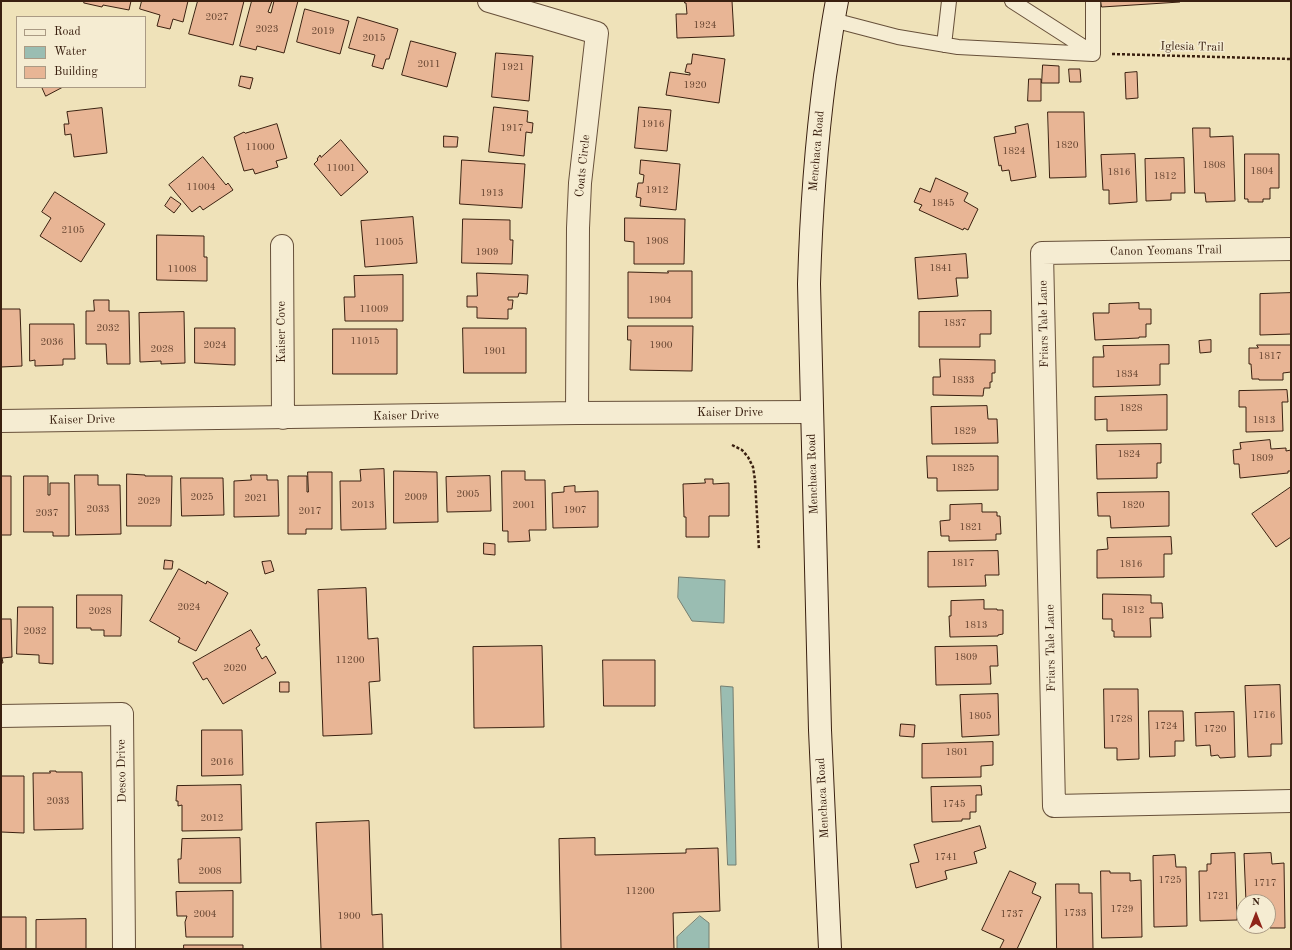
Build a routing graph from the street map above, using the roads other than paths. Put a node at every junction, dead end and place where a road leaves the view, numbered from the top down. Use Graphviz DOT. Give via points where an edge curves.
graph roads {
  1 [pos="489,1"];
  2 [pos="949,1"];
  3 [pos="1012,1"];
  4 [pos="1092,1"];
  5 [pos="835,10"];
  6 [pos="944,45"];
  7 [pos="1093,54"];
  8 [pos="282,246"];
  9 [pos="1291,249"];
  10 [pos="1042,253"];
  11 [pos="811,412"];
  12 [pos="577,413"];
  13 [pos="283,418"];
  14 [pos="1,421"];
  15 [pos="1,716"];
  16 [pos="1291,802"];
  17 [pos="124,949"];
  18 [pos="830,949"];
  1 -- 12 [label="street, Coats Circle" via="597,33 578,220"];
  2 -- 6 [label="lane"];
  3 -- 7 [label="lane"];
  4 -- 7 [label="lane"];
  5 -- 6 [label="lane" via="898,37"];
  5 -- 11 [label="street, Menchaca Road" via="820,113 811,229"];
  6 -- 7 [label="lane"];
  8 -- 13 [label="street, Kaiser Cove"];
  9 -- 10 [label="street, Canon Yeomans Trail"];
  10 -- 16 [label="street, Friars Tale Lane" via="1054,806"];
  11 -- 12 [label="street, Kaiser Drive"];
  11 -- 18 [label="street, Menchaca Road" via="820,730"];
  12 -- 13 [label="street, Kaiser Drive"];
  13 -- 14 [label="street, Kaiser Drive"];
  15 -- 17 [label="street, Desco Drive" via="122,714"];
}
